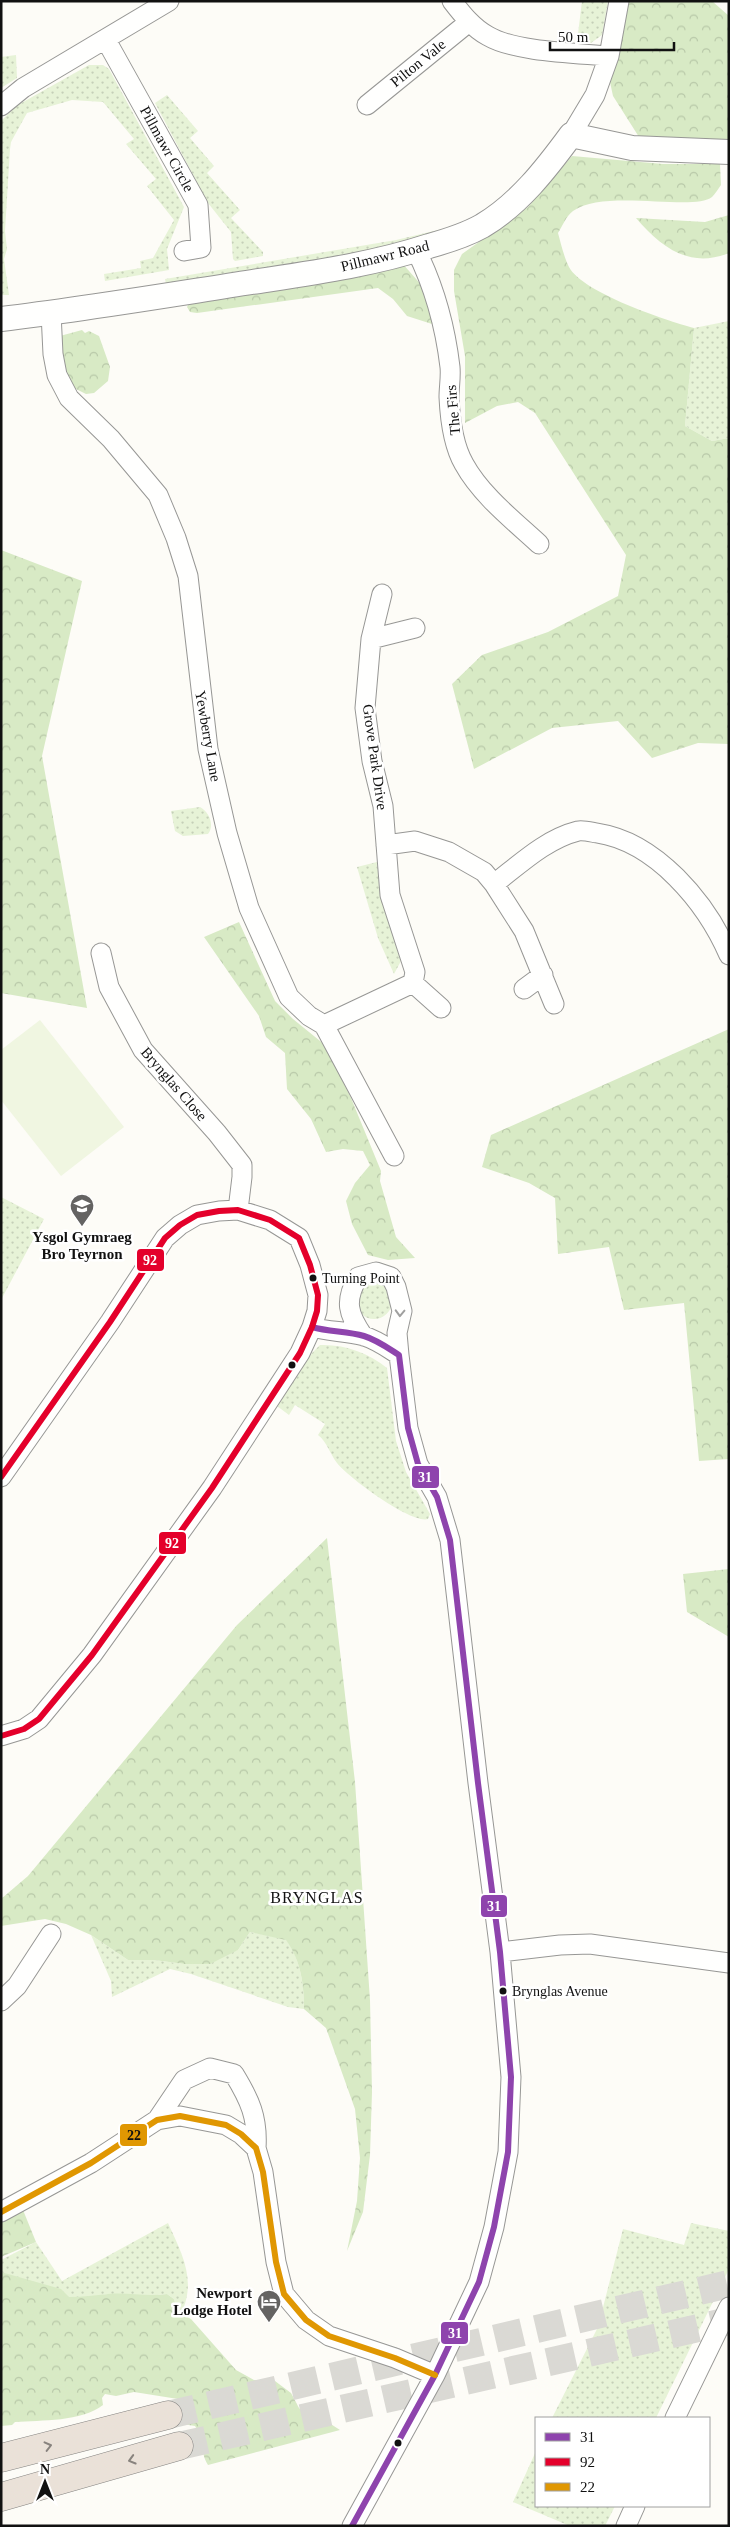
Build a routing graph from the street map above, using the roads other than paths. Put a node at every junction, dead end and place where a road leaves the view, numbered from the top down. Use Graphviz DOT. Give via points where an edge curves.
graph roads {
  1 [pos="169,1"];
  2 [pos="452,1"];
  3 [pos="619,1"];
  4 [pos="469,22"];
  5 [pos="106,40"];
  6 [pos="609,56"];
  7 [pos="367,105"];
  8 [pos="1,106"];
  9 [pos="571,135"];
  10 [pos="729,152"];
  11 [pos="416,250"];
  12 [pos="184,251"];
  13 [pos="51,313"];
  14 [pos="1,319"];
  15 [pos="539,544"];
  16 [pos="382,594"];
  17 [pos="414,628"];
  18 [pos="372,639"];
  19 [pos="386,845"];
  20 [pos="494,884"];
  21 [pos="724,934"];
  22 [pos="101,953"];
  23 [pos="729,955"];
  24 [pos="543,975"];
  25 [pos="413,983"];
  26 [pos="524,989"];
  27 [pos="554,1004"];
  28 [pos="441,1008"];
  29 [pos="324,1025"];
  30 [pos="394,1156"];
  31 [pos="238,1210"];
  32 [pos="312,1327"];
  33 [pos="363,1336"];
  34 [pos="399,1355"];
  35 [pos="1,1477"];
  36 [pos="1,1736"];
  37 [pos="51,1934"];
  38 [pos="500,1952"];
  39 [pos="729,1963"];
  40 [pos="1,2001"];
  41 [pos="157,2120"];
  42 [pos="256,2148"];
  43 [pos="1,2212"];
  44 [pos="729,2307"];
  45 [pos="435,2375"];
  46 [pos="168,2415"];
  47 [pos="675,2417"];
  48 [pos="178,2446"];
  49 [pos="1,2458"];
  50 [pos="1,2497"];
  51 [pos="635,2507"];
  52 [pos="352,2526"];
  53 [pos="626,2526"];
  1 -- 5 [label="street"];
  2 -- 4 [label="street"];
  3 -- 6 [label="street"];
  4 -- 6 [label="street" via="488,37 516,46"];
  4 -- 7 [label="street, Pilton Vale"];
  5 -- 8 [label="street" via="23,88"];
  5 -- 12 [label="street, Pillmawr Circle" via="198,205 200,248"];
  6 -- 9 [label="street" via="594,95"];
  9 -- 10 [label="street" via="632,148"];
  9 -- 11 [label="street, Pillmawr Road" via="539,178 482,226"];
  11 -- 13 [label="street, Pillmawr Road" via="388,259 320,272"];
  11 -- 15 [label="street, The Firs" via="437,298 444,325 452,423 463,463 482,490"];
  13 -- 14 [label="street, Pillmawr Road"];
  13 -- 29 [label="street, Yewberry Lane" via="57,375 69,398 158,495 176,538 188,576 208,749 227,833 249,908 289,997"];
  16 -- 18 [label="street, Grove Park Drive"];
  17 -- 18 [label="street"];
  18 -- 19 [label="street, Grove Park Drive" via="366,708 372,761 383,806"];
  19 -- 20 [label="street" via="415,842 449,852 484,872"];
  19 -- 25 [label="street, Grove Park Drive" via="390,895 413,960"];
  20 -- 21 [label="street" via="536,851 561,837 580,831 610,835 638,848 665,868"];
  20 -- 24 [label="street" via="524,931"];
  21 -- 23 [label="street"];
  22 -- 31 [label="street, Brynglas Close" via="109,988 143,1050 242,1166"];
  24 -- 26 [label="street"];
  24 -- 27 [label="street"];
  25 -- 28 [label="street"];
  25 -- 29 [label="street"];
  29 -- 30 [label="street, Yewberry Lane"];
  31 -- 32 [label="street" via="270,1220 299,1238 318,1294"];
  31 -- 35 [label="street" via="197,1215 165,1238"];
  32 -- 33 [label="street"];
  32 -- 36 [label="street" via="300,1353 217,1481 92,1655 39,1719 24,1729"];
  33 -- 34 [label="street"];
  33 -- 34 [label="street, one-way" via="354,1322 350,1291 358,1277 376,1272 391,1277 396,1287 402,1311"];
  34 -- 38 [label="street" via="408,1428 418,1464 437,1497 450,1540"];
  37 -- 40 [label="street" via="16,1986"];
  38 -- 39 [label="street" via="590,1944"];
  38 -- 45 [label="street" via="511,2077 508,2152 494,2227 479,2282"];
  41 -- 42 [label="street" via="180,2116 213,2121 241,2134"];
  41 -- 42 [label="street" via="184,2080 210,2068 234,2074 248,2098 258,2128"];
  41 -- 43 [label="street" via="91,2163"];
  42 -- 45 [label="street" via="284,2294 306,2320 329,2336"];
  44 -- 47 [label="street"];
  45 -- 52 [label="street"];
  49 -- 46 [label="highway, one-way"];
  48 -- 50 [label="highway, one-way"];
  51 -- 53 [label="street"];
}
